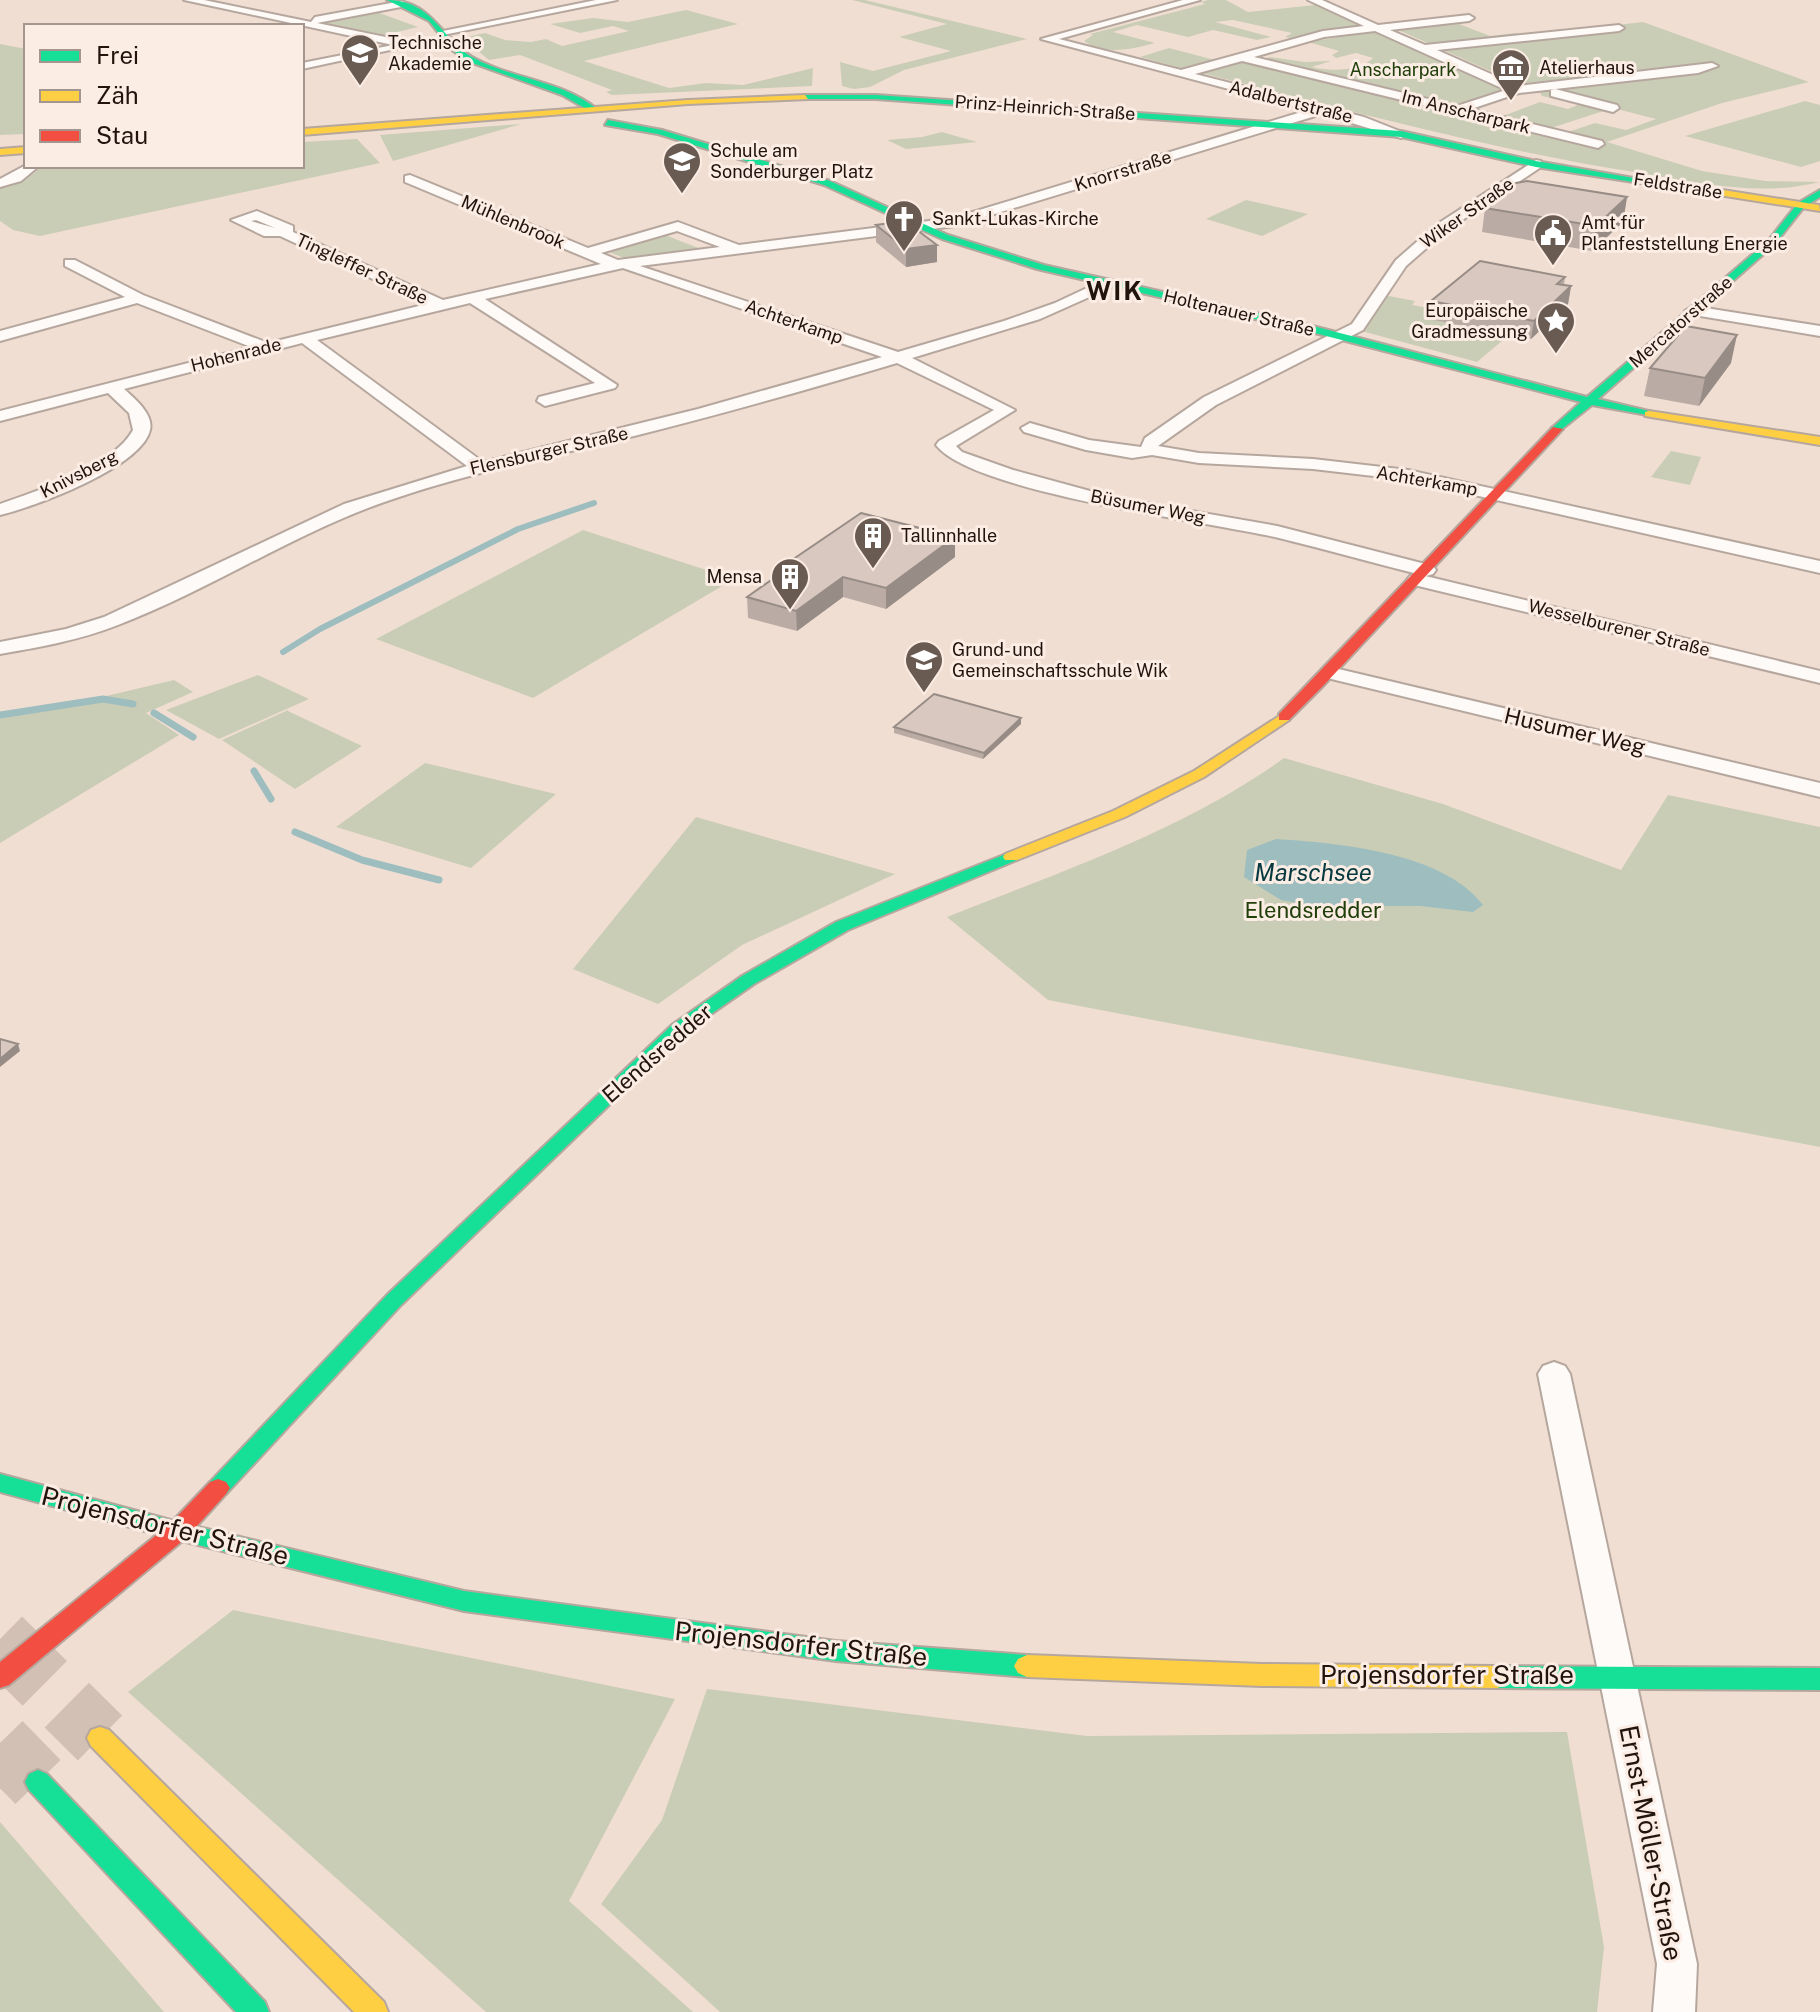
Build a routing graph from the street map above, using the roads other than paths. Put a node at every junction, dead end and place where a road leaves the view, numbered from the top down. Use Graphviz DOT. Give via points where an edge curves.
graph roads {
  1 [pos="189,0"];
  2 [pos="549,0"];
  3 [pos="612,0"];
  4 [pos="1195,0"];
  5 [pos="1313,0"];
  6 [pos="396,2"];
  7 [pos="579,7"];
  8 [pos="1469,18"];
  9 [pos="300,23"];
  10 [pos="1378,28"];
  11 [pos="1619,28"];
  12 [pos="447,37"];
  13 [pos="410,45"];
  14 [pos="1424,48"];
  15 [pos="1241,57"];
  16 [pos="304,66"];
  17 [pos="1712,66"];
  18 [pos="1181,74"];
  19 [pos="1537,89"];
  20 [pos="1517,90"];
  21 [pos="575,105"];
  22 [pos="1322,110"];
  23 [pos="1457,110"];
  24 [pos="1596,115"];
  25 [pos="304,123"];
  26 [pos="1279,124"];
  27 [pos="1571,124"];
  28 [pos="304,132"];
  29 [pos="1549,132"];
  30 [pos="1401,134"];
  31 [pos="24,139"];
  32 [pos="0,141"];
  33 [pos="1598,144"];
  34 [pos="24,150"];
  35 [pos="0,152"];
  36 [pos="1536,164"];
  37 [pos="30,168"];
  38 [pos="410,179"];
  39 [pos="0,183"];
  40 [pos="1820,193"];
  41 [pos="1801,205"];
  42 [pos="1820,208"];
  43 [pos="1820,215"];
  44 [pos="923,227"];
  45 [pos="282,232"];
  46 [pos="1771,243"];
  47 [pos="740,250"];
  48 [pos="586,253"];
  49 [pos="70,263"];
  50 [pos="619,265"];
  51 [pos="1109,283"];
  52 [pos="138,298"];
  53 [pos="473,298"];
  54 [pos="441,305"];
  55 [pos="1693,311"];
  56 [pos="1820,331"];
  57 [pos="0,336"];
  58 [pos="1341,336"];
  59 [pos="305,338"];
  60 [pos="268,348"];
  61 [pos="898,357"];
  62 [pos="110,386"];
  63 [pos="545,401"];
  64 [pos="1590,401"];
  65 [pos="1007,410"];
  66 [pos="0,416"];
  67 [pos="1030,428"];
  68 [pos="1820,441"];
  69 [pos="1152,450"];
  70 [pos="479,467"];
  71 [pos="1493,493"];
  72 [pos="0,510"];
  73 [pos="1820,567"];
  74 [pos="1422,575"];
  75 [pos="0,648"];
  76 [pos="1330,673"];
  77 [pos="1820,677"];
  78 [pos="1820,790"];
  79 [pos="1554,1374"];
  80 [pos="0,1483"];
  81 [pos="178,1531"];
  82 [pos="1618,1676"];
  83 [pos="0,1677"];
  84 [pos="1820,1679"];
  85 [pos="100,1738"];
  86 [pos="38,1782"];
  87 [pos="255,2012"];
  88 [pos="374,2012"];
  89 [pos="1674,2012"];
  1 -- 9 [label="street"];
  2 -- 7 [label="street"];
  3 -- 7 [label="street"];
  4 -- 18 [label="street, Adalbertstraße" via="1046,39"];
  5 -- 10 [label="street"];
  6 -- 9 [label="street"];
  6 -- 12 [label="main road, Holtenauer Straße" via="432,19"];
  7 -- 12 [label="street"];
  8 -- 10 [label="street"];
  9 -- 13 [label="street"];
  10 -- 14 [label="street"];
  10 -- 15 [label="street" via="1323,34"];
  11 -- 14 [label="street"];
  12 -- 13 [label="street"];
  12 -- 21 [label="main road, Holtenauer Straße" via="477,62"];
  13 -- 16 [label="street"];
  14 -- 20 [label="street"];
  15 -- 18 [label="street"];
  15 -- 23 [label="street, Im Anscharpark"];
  17 -- 19 [label="street"];
  18 -- 22 [label="street, Adalbertstraße"];
  19 -- 20 [label="street"];
  19 -- 24 [label="street" via="1613,108"];
  20 -- 23 [label="street"];
  21 -- 25 [label="main road, Prinz-Heinrich-Straße"];
  21 -- 26 [label="main road, Prinz-Heinrich-Straße" via="851,96"];
  21 -- 28 [label="main road, Prinz-Heinrich-Straße"];
  21 -- 44 [label="main road, Holtenauer Straße" via="827,183"];
  22 -- 26 [label="street, Knorrstraße"];
  22 -- 30 [label="street, Adalbertstraße"];
  23 -- 29 [label="street, Im Anscharpark"];
  26 -- 30 [label="main road, Prinz-Heinrich-Straße"];
  26 -- 44 [label="street, Knorrstraße" via="955,222"];
  27 -- 29 [label="street"];
  29 -- 33 [label="street, Im Anscharpark"];
  30 -- 36 [label="main road, Adalbertstraße"];
  31 -- 32 [label="main road"];
  34 -- 35 [label="main road"];
  36 -- 41 [label="main road, Feldstraße"];
  36 -- 58 [label="street, Wiker Straße" via="1422,243 1395,270 1358,327"];
  37 -- 39 [label="street"];
  38 -- 48 [label="street, Mühlenbrook"];
  40 -- 41 [label="main road, Mercatorstraße"];
  41 -- 42 [label="main road, Feldstraße"];
  41 -- 46 [label="main road, Mercatorstraße"];
  43 -- 46 [label="main road, Mercatorstraße"];
  44 -- 47 [label="street, Hohenrade"];
  44 -- 51 [label="main road, Holtenauer Straße" via="988,253"];
  45 -- 54 [label="street, Tingleffer Straße"];
  46 -- 55 [label="main road, Mercatorstraße"];
  47 -- 48 [label="street" via="678,226"];
  47 -- 50 [label="street, Hohenrade"];
  48 -- 50 [label="street, Mühlenbrook"];
  49 -- 52 [label="street"];
  50 -- 53 [label="street, Hohenrade"];
  50 -- 61 [label="street, Achterkamp"];
  51 -- 58 [label="main road, Holtenauer Straße"];
  51 -- 61 [label="street, Flensburger Straße" via="1066,307"];
  52 -- 57 [label="street"];
  52 -- 60 [label="street"];
  53 -- 54 [label="street, Hohenrade"];
  53 -- 63 [label="street" via="609,385"];
  54 -- 59 [label="street, Hohenrade"];
  55 -- 56 [label="street"];
  55 -- 64 [label="main road, Mercatorstraße"];
  58 -- 64 [label="main road, Holtenauer Straße"];
  58 -- 69 [label="street, Wiker Straße" via="1210,401 1151,442"];
  59 -- 60 [label="street, Hohenrade"];
  59 -- 70 [label="street"];
  60 -- 62 [label="street, Hohenrade"];
  61 -- 65 [label="street, Achterkamp"];
  61 -- 70 [label="street, Flensburger Straße" via="689,417"];
  62 -- 66 [label="street, Hohenrade"];
  62 -- 72 [label="street, Knivsberg" via="140,417 136,443 60,486"];
  64 -- 68 [label="main road, Holtenauer Straße"];
  64 -- 71 [label="main road, Elendsredder"];
  65 -- 74 [label="street, Büsumer Weg" via="945,445 956,456 1060,489 1277,532"];
  67 -- 69 [label="street, Achterkamp" via="1086,445 1132,453"];
  69 -- 71 [label="street, Achterkamp" via="1408,475"];
  70 -- 75 [label="street, Flensburger Straße" via="310,525 110,621"];
  71 -- 73 [label="street, Achterkamp"];
  71 -- 74 [label="main road, Elendsredder"];
  74 -- 76 [label="main road, Elendsredder"];
  74 -- 77 [label="street, Wesselburener Straße"];
  76 -- 78 [label="street, Husumer Weg"];
  76 -- 81 [label="main road, Elendsredder" via="1281,720 1199,774 1063,838 842,926 688,1022 394,1300"];
  79 -- 82 [label="street"];
  80 -- 81 [label="main road, Projensdorfer Straße"];
  81 -- 82 [label="main road, Projensdorfer Straße" via="464,1601 836,1651 1097,1670"];
  81 -- 83 [label="main road, Elendsredder"];
  82 -- 84 [label="main road, Projensdorfer Straße"];
  82 -- 89 [label="street, Ernst-Möller-Straße" via="1677,1964"];
  85 -- 88 [label="main road"];
  86 -- 87 [label="main road"];
}
